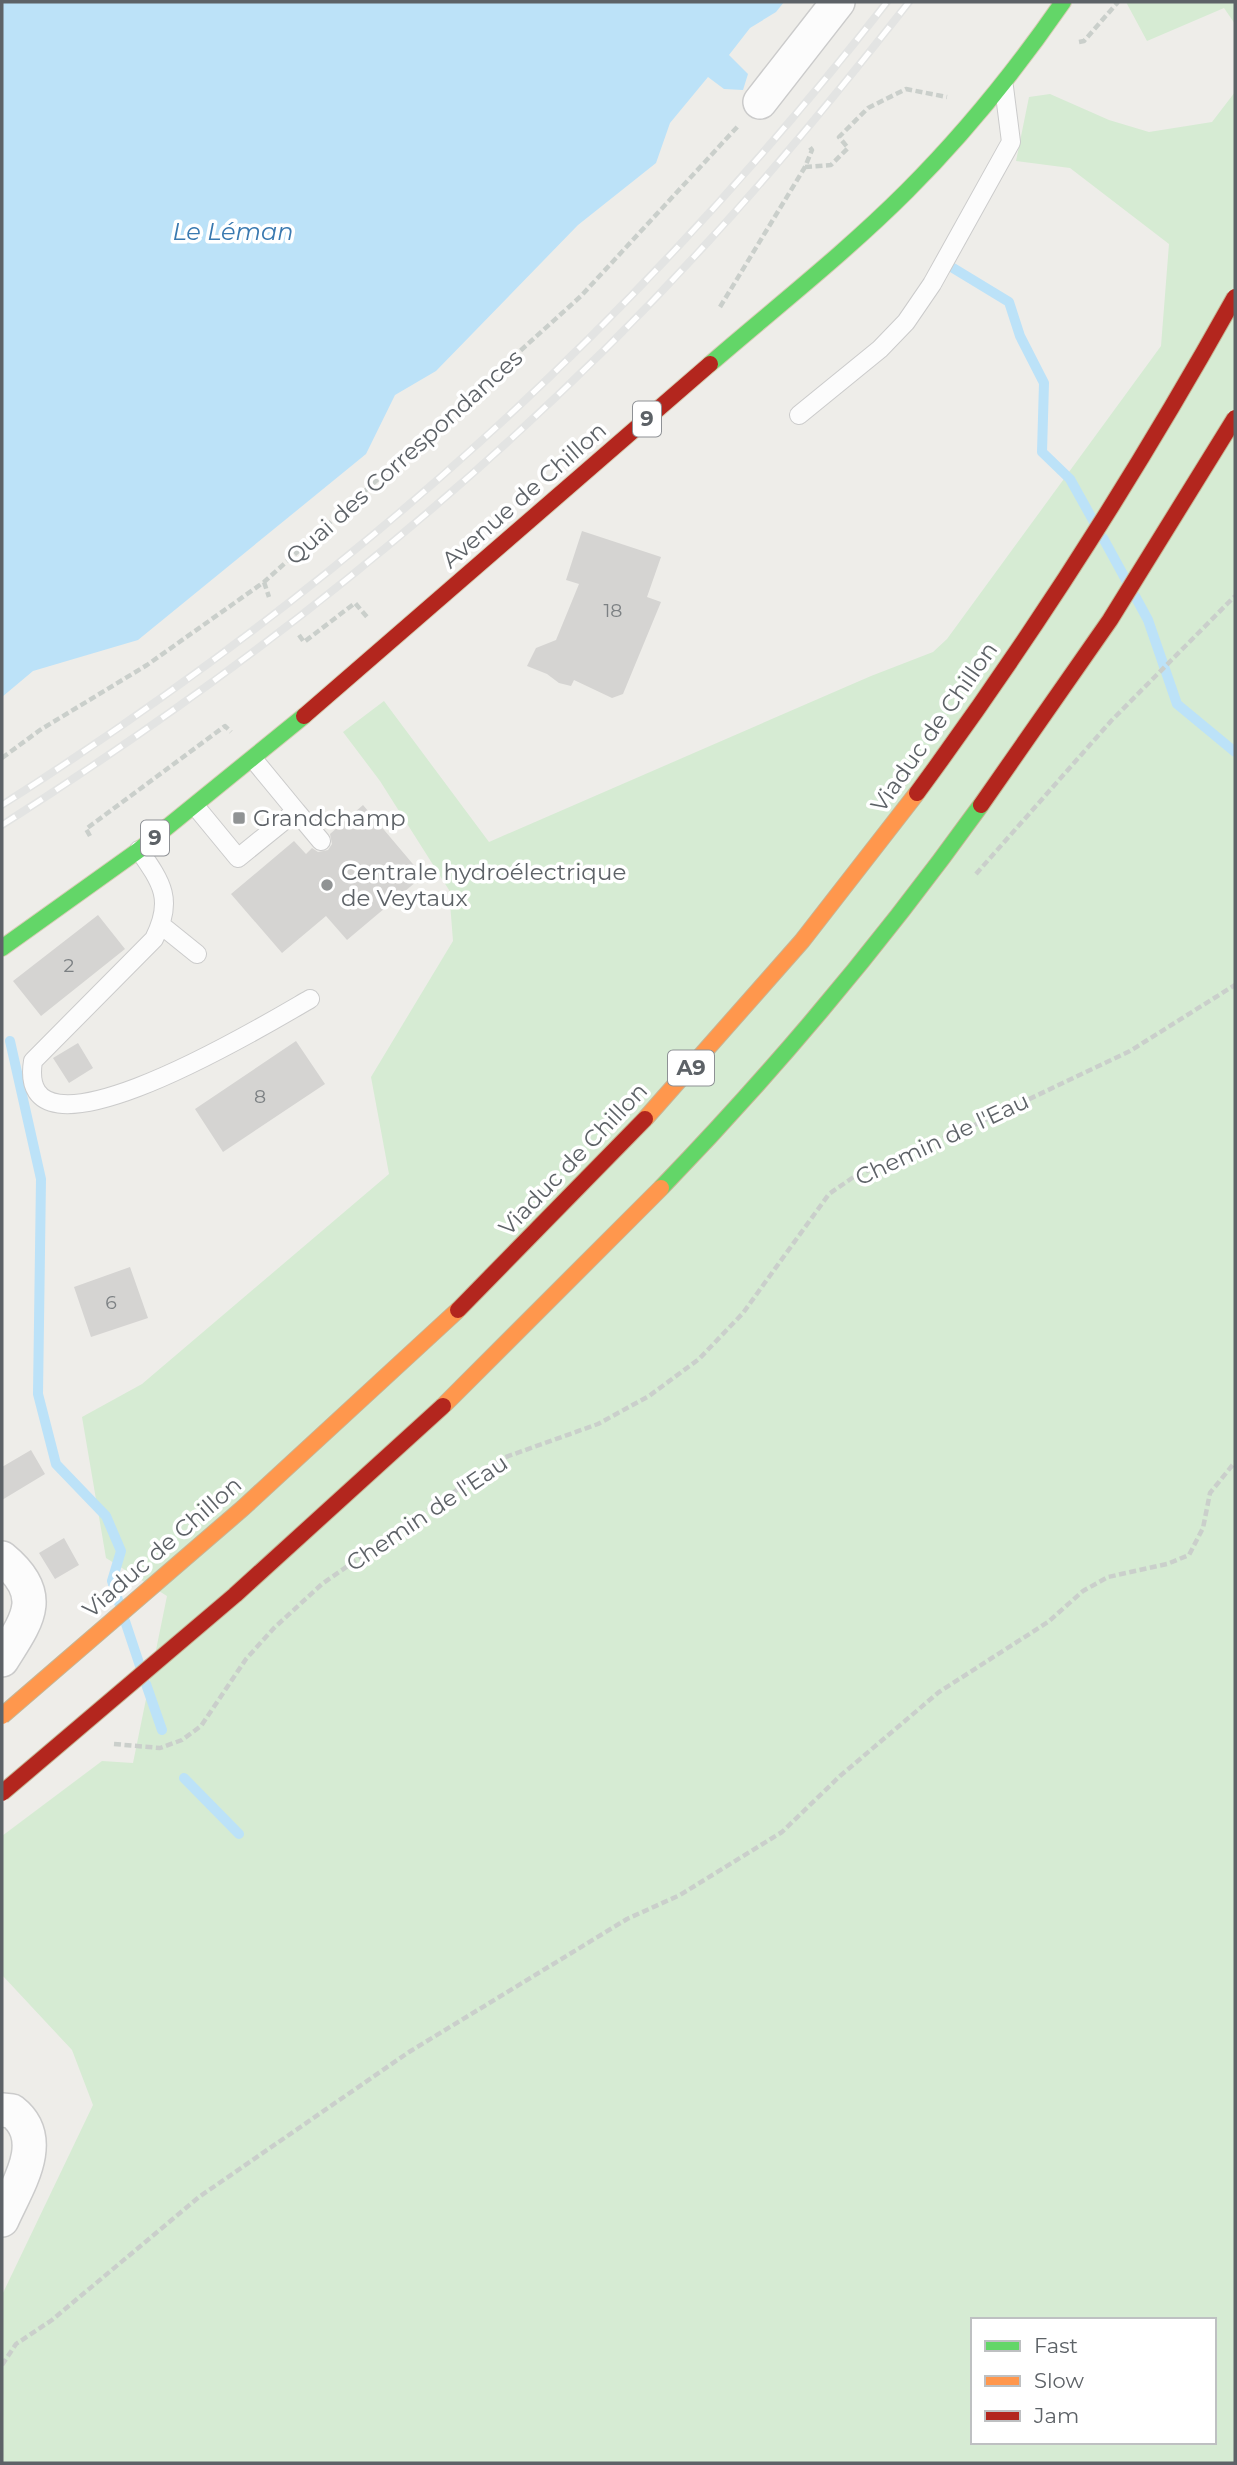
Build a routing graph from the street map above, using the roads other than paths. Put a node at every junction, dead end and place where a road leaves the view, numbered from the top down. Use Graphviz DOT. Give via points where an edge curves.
graph roads {
  1 [pos="838,2"];
  2 [pos="1063,2"];
  3 [pos="1004,85"];
  4 [pos="760,102"];
  5 [pos="1235,297"];
  6 [pos="799,415"];
  7 [pos="1235,418"];
  8 [pos="254,760"];
  9 [pos="196,807"];
  10 [pos="296,811"];
  11 [pos="321,841"];
  12 [pos="139,850"];
  13 [pos="161,925"];
  14 [pos="2,948"];
  15 [pos="197,954"];
  16 [pos="310,999"];
  17 [pos="2,1558"];
  18 [pos="2,1660"];
  19 [pos="2,1716"];
  20 [pos="2,1793"];
  21 [pos="2,2110"];
  22 [pos="2,2220"];
  1 -- 4 [label="street"];
  2 -- 3 [label="main road, Avenue de Chillon / 9"];
  3 -- 6 [label="lane" via="1011,142 932,284 880,349"];
  3 -- 8 [label="main road, Avenue de Chillon / 9" via="927,173 880,217"];
  5 -- 19 [label="main road, Viaduc de Chillon / A9, bridge" via="1130,480 977,709 898,818 692,1066 534,1235 426,1341"];
  7 -- 20 [label="main road, A9, bridge" via="1095,643 997,783 876,942 713,1133 555,1298 367,1477 220,1609"];
  8 -- 9 [label="main road, Avenue de Chillon / 9"];
  8 -- 10 [label="lane"];
  9 -- 10 [label="lane" via="238,858"];
  9 -- 12 [label="main road, Avenue de Chillon / 9"];
  10 -- 11 [label="lane"];
  12 -- 13 [label="lane" via="163,891 166,903"];
  12 -- 14 [label="main road, Avenue de Chillon / 9"];
  13 -- 15 [label="lane"];
  13 -- 16 [label="lane" via="154,939 33,1061 34,1085 50,1101 86,1103 192,1066"];
  17 -- 18 [label="street" via="26,1584 30,1597 22,1633"];
  21 -- 22 [label="street" via="12,2110 25,2124 30,2149"];
}
